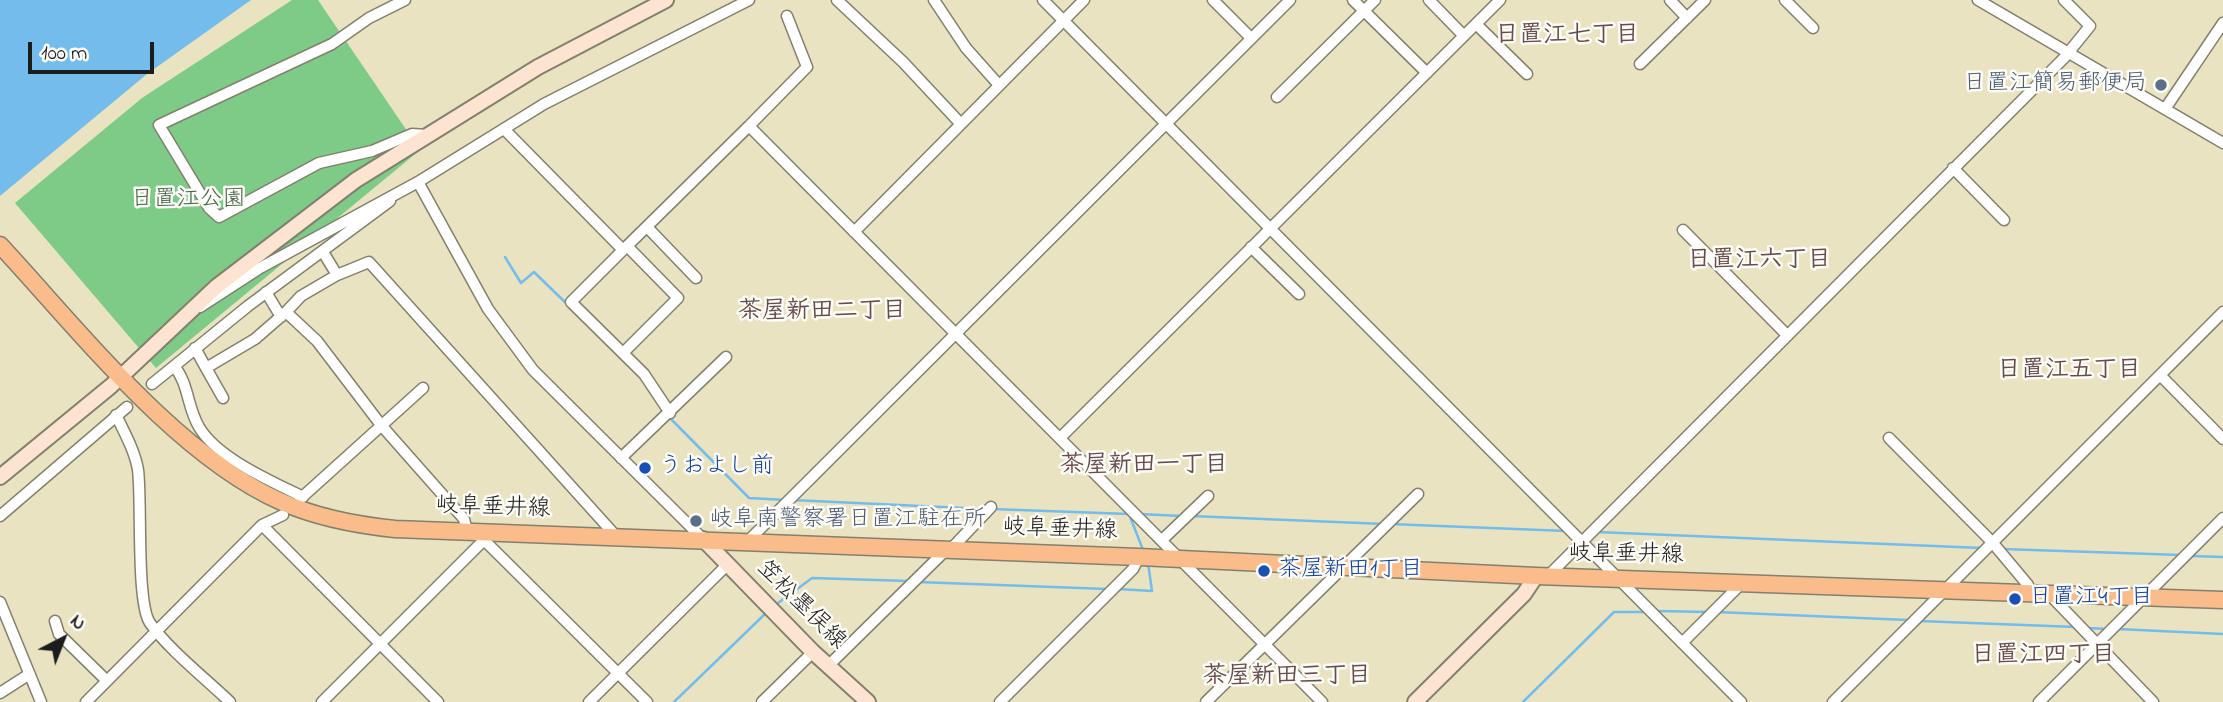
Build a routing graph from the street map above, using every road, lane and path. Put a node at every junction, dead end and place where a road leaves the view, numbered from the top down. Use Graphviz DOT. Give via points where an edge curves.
graph roads {
  1 [pos="405,0"];
  2 [pos="666,0"];
  3 [pos="749,0"];
  4 [pos="837,0"];
  5 [pos="934,0"];
  6 [pos="1043,0"];
  7 [pos="1084,0"];
  8 [pos="1213,0"];
  9 [pos="1290,0"];
  10 [pos="1353,0"];
  11 [pos="1375,0"];
  12 [pos="1429,0"];
  13 [pos="1500,0"];
  14 [pos="1670,0"];
  15 [pos="1705,0"];
  16 [pos="1785,0"];
  17 [pos="1978,0"];
  18 [pos="2064,0"];
  19 [pos="1364,11"];
  20 [pos="787,16"];
  21 [pos="1687,18"];
  22 [pos="1063,20"];
  23 [pos="2223,23"];
  24 [pos="1475,24"];
  25 [pos="1813,28"];
  26 [pos="1464,36"];
  27 [pos="1251,38"];
  28 [pos="2068,52"];
  29 [pos="1640,64"];
  30 [pos="1427,73"];
  31 [pos="1527,74"];
  32 [pos="998,84"];
  33 [pos="1278,97"];
  34 [pos="2165,109"];
  35 [pos="960,123"];
  36 [pos="1167,124"];
  37 [pos="749,125"];
  38 [pos="504,129"];
  39 [pos="426,135"];
  40 [pos="2223,143"];
  41 [pos="1953,168"];
  42 [pos="418,182"];
  43 [pos="398,193"];
  44 [pos="2004,220"];
  45 [pos="647,227"];
  46 [pos="1269,229"];
  47 [pos="1683,230"];
  48 [pos="854,232"];
  49 [pos="0,245"];
  50 [pos="1251,247"];
  51 [pos="625,248"];
  52 [pos="323,252"];
  53 [pos="337,275"];
  54 [pos="696,278"];
  55 [pos="266,292"];
  56 [pos="1299,294"];
  57 [pos="2223,312"];
  58 [pos="284,314"];
  59 [pos="184,316"];
  60 [pos="956,334"];
  61 [pos="1787,335"];
  62 [pos="195,348"];
  63 [pos="623,353"];
  64 [pos="726,357"];
  65 [pos="174,366"];
  66 [pos="206,368"];
  67 [pos="119,372"];
  68 [pos="2160,375"];
  69 [pos="152,384"];
  70 [pos="423,388"];
  71 [pos="223,398"];
  72 [pos="127,407"];
  73 [pos="670,413"];
  74 [pos="116,415"];
  75 [pos="381,425"];
  76 [pos="1060,438"];
  77 [pos="1889,438"];
  78 [pos="2223,439"];
  79 [pos="621,458"];
  80 [pos="0,477"];
  81 [pos="1418,494"];
  82 [pos="1208,496"];
  83 [pos="991,507"];
  84 [pos="283,515"];
  85 [pos="0,516"];
  86 [pos="2223,518"];
  87 [pos="262,526"];
  88 [pos="467,531"];
  89 [pos="615,535"];
  90 [pos="485,536"];
  91 [pos="703,539"];
  92 [pos="1162,540"];
  93 [pos="748,541"];
  94 [pos="1581,541"];
  95 [pos="1992,542"];
  96 [pos="948,550"];
  97 [pos="1139,557"];
  98 [pos="1180,558"];
  99 [pos="727,565"];
  100 [pos="1346,566"];
  101 [pos="1542,577"];
  102 [pos="1618,578"];
  103 [pos="1743,581"];
  104 [pos="1947,589"];
  105 [pos="2030,593"];
  106 [pos="2049,594"];
  107 [pos="2142,597"];
  108 [pos="2223,600"];
  109 [pos="0,602"];
  110 [pos="55,621"];
  111 [pos="157,630"];
  112 [pos="1265,643"];
  113 [pos="1682,643"];
  114 [pos="380,644"];
  115 [pos="2097,645"];
  116 [pos="813,652"];
  117 [pos="828,666"];
  118 [pos="618,673"];
  119 [pos="28,675"];
  120 [pos="107,681"];
  121 [pos="0,693"];
  122 [pos="41,702"];
  123 [pos="86,702"];
  124 [pos="230,702"];
  125 [pos="322,702"];
  126 [pos="438,702"];
  127 [pos="589,702"];
  128 [pos="647,702"];
  129 [pos="762,702"];
  130 [pos="868,702"];
  131 [pos="1000,702"];
  132 [pos="1206,702"];
  133 [pos="1322,702"];
  134 [pos="1415,702"];
  135 [pos="1741,702"];
  136 [pos="1833,702"];
  137 [pos="2039,702"];
  138 [pos="2153,702"];
  1 -- 39 [label="street" via="332,44 159,125 208,208 219,217 319,163 372,151 412,134"];
  2 -- 39 [label="street" via="538,66"];
  3 -- 38 [label="street" via="587,81"];
  4 -- 35 [label="street"];
  5 -- 32 [label="street" via="966,48"];
  6 -- 22 [label="street"];
  7 -- 22 [label="street"];
  8 -- 27 [label="street"];
  9 -- 27 [label="street"];
  10 -- 19 [label="street"];
  11 -- 19 [label="street"];
  12 -- 26 [label="street"];
  13 -- 24 [label="street"];
  14 -- 21 [label="street"];
  15 -- 21 [label="street"];
  16 -- 25 [label="street"];
  17 -- 28 [label="street"];
  18 -- 28 [label="street" via="2090,26"];
  19 -- 30 [label="street"];
  19 -- 33 [label="street"];
  20 -- 37 [label="street" via="807,67"];
  21 -- 29 [label="street"];
  22 -- 32 [label="street"];
  22 -- 36 [label="street"];
  23 -- 34 [label="street"];
  24 -- 26 [label="street"];
  24 -- 31 [label="street"];
  26 -- 30 [label="street"];
  27 -- 36 [label="street"];
  28 -- 34 [label="street"];
  28 -- 41 [label="street"];
  30 -- 46 [label="street"];
  32 -- 35 [label="street"];
  34 -- 40 [label="street"];
  35 -- 48 [label="street"];
  36 -- 46 [label="street"];
  36 -- 60 [label="street"];
  37 -- 45 [label="street"];
  37 -- 48 [label="street"];
  38 -- 42 [label="street"];
  38 -- 51 [label="street"];
  39 -- 59 [label="street" via="296,224"];
  41 -- 44 [label="street"];
  41 -- 61 [label="street"];
  42 -- 43 [label="street"];
  42 -- 79 [label="street" via="488,309 533,370"];
  43 -- 52 [label="street"];
  43 -- 59 [label="street" via="292,249"];
  45 -- 51 [label="street"];
  45 -- 54 [label="street"];
  46 -- 50 [label="street"];
  46 -- 94 [label="street"];
  47 -- 61 [label="street"];
  48 -- 60 [label="street"];
  49 -- 67 [label="main road, 岐阜垂井線"];
  50 -- 56 [label="street"];
  50 -- 76 [label="street"];
  51 -- 63 [label="street" via="571,302"];
  51 -- 63 [label="street" via="678,298"];
  52 -- 53 [label="street"];
  52 -- 55 [label="street"];
  53 -- 58 [label="street" via="301,296"];
  53 -- 89 [label="street" via="369,262"];
  55 -- 58 [label="street"];
  55 -- 62 [label="street"];
  57 -- 68 [label="street"];
  58 -- 66 [label="street" via="255,339"];
  58 -- 75 [label="street" via="317,341"];
  59 -- 67 [label="street"];
  60 -- 76 [label="street"];
  60 -- 93 [label="street"];
  61 -- 94 [label="street"];
  62 -- 65 [label="street"];
  62 -- 66 [label="street"];
  63 -- 73 [label="street"];
  64 -- 73 [label="street"];
  65 -- 69 [label="street"];
  65 -- 75 [label="street" via="202,431 243,465 302,498"];
  66 -- 71 [label="street"];
  67 -- 80 [label="street"];
  67 -- 88 [label="main road, 岐阜垂井線" via="167,421 224,468 280,502 349,523"];
  68 -- 78 [label="street"];
  68 -- 95 [label="street"];
  70 -- 75 [label="street"];
  72 -- 74 [label="street"];
  73 -- 79 [label="street"];
  74 -- 85 [label="street"];
  74 -- 111 [label="street" via="138,468 141,588 148,621"];
  75 -- 88 [label="street" via="464,519"];
  76 -- 92 [label="street"];
  77 -- 95 [label="street"];
  79 -- 91 [label="street"];
  81 -- 100 [label="street"];
  82 -- 92 [label="street"];
  83 -- 96 [label="street"];
  84 -- 87 [label="street"];
  86 -- 107 [label="street"];
  87 -- 111 [label="street"];
  87 -- 114 [label="street"];
  88 -- 90 [label="main road, 岐阜垂井線"];
  89 -- 90 [label="main road, 岐阜垂井線"];
  89 -- 91 [label="main road, 岐阜垂井線"];
  90 -- 114 [label="street"];
  90 -- 118 [label="street"];
  91 -- 93 [label="main road, 岐阜垂井線"];
  91 -- 99 [label="street, 笠松墨俣線"];
  92 -- 98 [label="street"];
  93 -- 96 [label="main road, 岐阜垂井線"];
  94 -- 101 [label="street"];
  94 -- 102 [label="street"];
  95 -- 104 [label="street"];
  95 -- 105 [label="street"];
  96 -- 97 [label="main road, 岐阜垂井線"];
  96 -- 117 [label="street"];
  97 -- 98 [label="main road, 岐阜垂井線"];
  97 -- 131 [label="street" via="1133,569"];
  98 -- 100 [label="main road, 岐阜垂井線"];
  98 -- 112 [label="street"];
  99 -- 116 [label="street, 笠松墨俣線"];
  99 -- 118 [label="street"];
  100 -- 101 [label="main road, 岐阜垂井線"];
  100 -- 112 [label="street"];
  101 -- 102 [label="main road, 岐阜垂井線"];
  101 -- 134 [label="street"];
  102 -- 103 [label="main road, 岐阜垂井線"];
  102 -- 113 [label="street"];
  103 -- 104 [label="main road, 岐阜垂井線"];
  103 -- 113 [label="street"];
  104 -- 105 [label="main road, 岐阜垂井線"];
  104 -- 136 [label="street"];
  105 -- 106 [label="main road, 岐阜垂井線"];
  106 -- 107 [label="main road, 岐阜垂井線"];
  106 -- 115 [label="street"];
  107 -- 108 [label="main road, 岐阜垂井線"];
  107 -- 115 [label="street"];
  109 -- 119 [label="street"];
  110 -- 120 [label="street" via="59,634"];
  111 -- 120 [label="street"];
  111 -- 124 [label="street"];
  112 -- 132 [label="street"];
  112 -- 133 [label="street"];
  113 -- 135 [label="street"];
  114 -- 125 [label="street"];
  114 -- 126 [label="street"];
  115 -- 137 [label="street"];
  115 -- 138 [label="street"];
  116 -- 117 [label="street, 笠松墨俣線"];
  116 -- 129 [label="street"];
  117 -- 130 [label="street, 笠松墨俣線"];
  118 -- 127 [label="street"];
  118 -- 128 [label="street"];
  119 -- 121 [label="street"];
  119 -- 122 [label="street"];
  120 -- 123 [label="street"];
}
